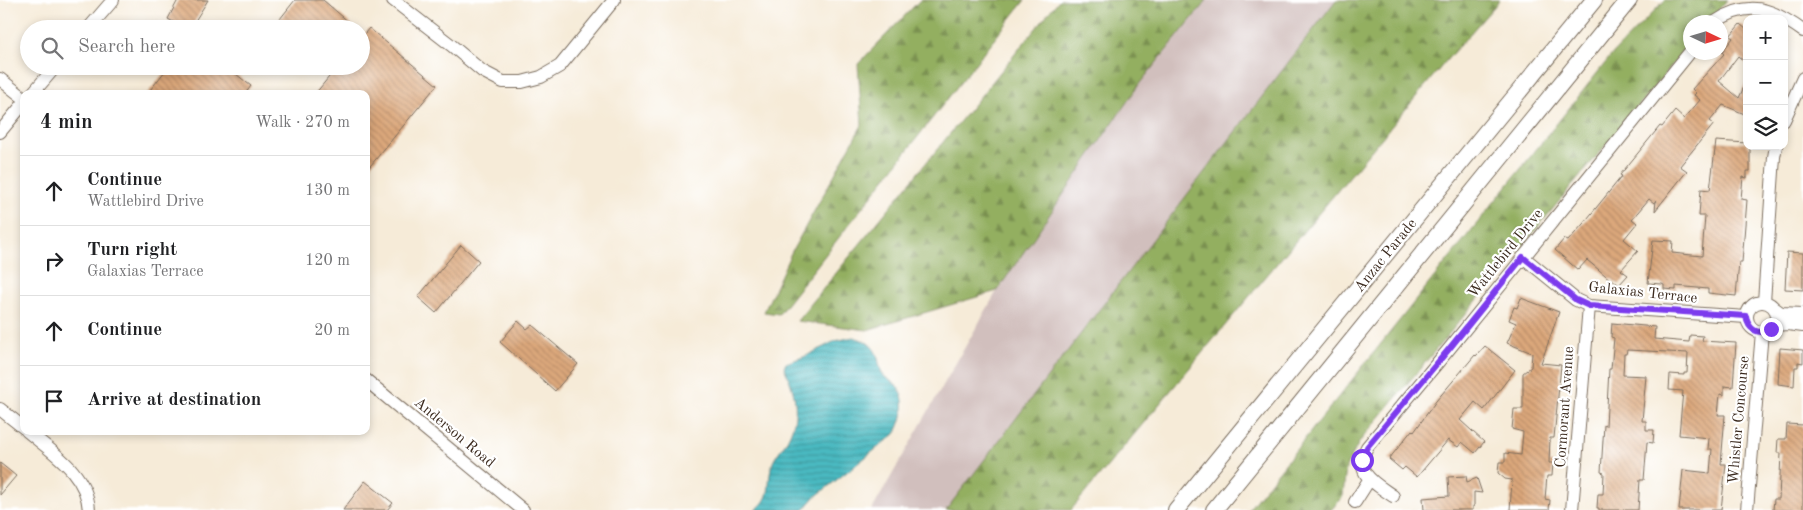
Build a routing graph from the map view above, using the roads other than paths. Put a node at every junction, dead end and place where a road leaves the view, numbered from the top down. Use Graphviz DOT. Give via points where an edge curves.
graph roads {
  1 [pos="113,0"];
  2 [pos="393,0"];
  3 [pos="614,0"];
  4 [pos="1594,0"];
  5 [pos="1629,0"];
  6 [pos="1721,15"];
  7 [pos="96,20"];
  8 [pos="1803,31"];
  9 [pos="1683,60"];
  10 [pos="48,75"];
  11 [pos="1803,78"];
  12 [pos="0,79"];
  13 [pos="35,90"];
  14 [pos="20,95"];
  15 [pos="20,108"];
  16 [pos="1788,111"];
  17 [pos="0,132"];
  18 [pos="1775,150"];
  19 [pos="1523,257"];
  20 [pos="1769,305"];
  21 [pos="1589,306"];
  22 [pos="1803,314"];
  23 [pos="1746,316"];
  24 [pos="1774,325"];
  25 [pos="1803,326"];
  26 [pos="1762,332"];
  27 [pos="370,383"];
  28 [pos="0,409"];
  29 [pos="20,425"];
  30 [pos="32,435"];
  31 [pos="1370,480"];
  32 [pos="1393,496"];
  33 [pos="1355,502"];
  34 [pos="89,510"];
  35 [pos="523,510"];
  36 [pos="1176,510"];
  37 [pos="1214,510"];
  38 [pos="1572,510"];
  39 [pos="1747,510"];
  1 -- 7 [label="street"];
  2 -- 3 [label="street" via="482,71 503,82 522,82 540,77 560,66"];
  4 -- 36 [label="main road, Anzac Parade"];
  5 -- 37 [label="main road, Anzac Parade"];
  6 -- 8 [label="street" via="1732,5 1761,2"];
  9 -- 19 [label="street, Wattlebird Drive"];
  10 -- 13 [label="street"];
  11 -- 16 [label="street"];
  12 -- 14 [label="street"];
  15 -- 17 [label="street"];
  18 -- 20 [label="street"];
  19 -- 21 [label="street, Galaxias Terrace" via="1576,300"];
  19 -- 31 [label="street, Wattlebird Drive" via="1367,447 1362,463"];
  20 -- 22 [label="street" via="1781,313"];
  20 -- 23 [label="street" via="1757,302"];
  20 -- 24 [label="street" via="1777,315"];
  21 -- 23 [label="street, Galaxias Terrace"];
  21 -- 38 [label="street, Cormorant Avenue"];
  23 -- 26 [label="street" via="1750,328"];
  24 -- 25 [label="street"];
  24 -- 26 [label="street"];
  26 -- 39 [label="street, Whistler Concourse"];
  27 -- 35 [label="street, Anderson Road"];
  28 -- 29 [label="street"];
  30 -- 34 [label="street" via="68,465 81,481"];
  31 -- 32 [label="street"];
  31 -- 33 [label="street"];
}
